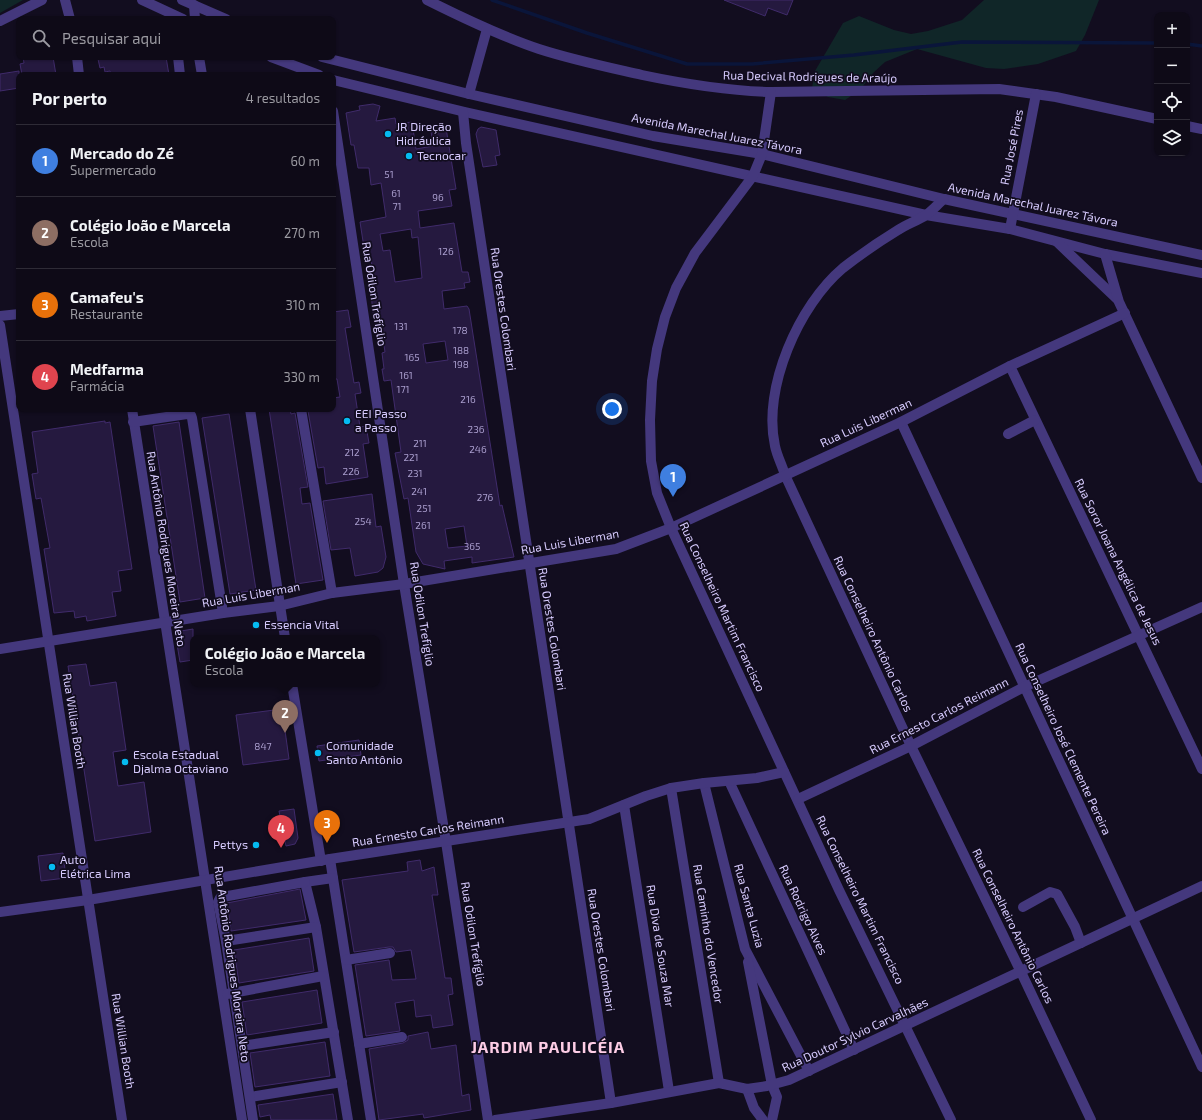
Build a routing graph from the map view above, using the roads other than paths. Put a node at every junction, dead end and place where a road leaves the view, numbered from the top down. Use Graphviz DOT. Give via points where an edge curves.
graph roads {
  1 [pos="42,0"];
  2 [pos="65,0"];
  3 [pos="142,0"];
  4 [pos="182,0"];
  5 [pos="427,0"];
  6 [pos="194,5"];
  7 [pos="69,16"];
  8 [pos="177,16"];
  9 [pos="195,16"];
  10 [pos="219,16"];
  11 [pos="0,21"];
  12 [pos="487,29"];
  13 [pos="77,60"];
  14 [pos="178,60"];
  15 [pos="200,60"];
  16 [pos="278,60"];
  17 [pos="334,60"];
  18 [pos="79,72"];
  19 [pos="180,72"];
  20 [pos="202,72"];
  21 [pos="311,72"];
  22 [pos="336,81"];
  23 [pos="771,92"];
  24 [pos="469,94"];
  25 [pos="1036,94"];
  26 [pos="463,112"];
  27 [pos="1154,118"];
  28 [pos="1190,127"];
  29 [pos="1202,129"];
  30 [pos="336,132"];
  31 [pos="762,154"];
  32 [pos="753,176"];
  33 [pos="944,199"];
  34 [pos="1012,213"];
  35 [pos="926,215"];
  36 [pos="1010,229"];
  37 [pos="1057,242"];
  38 [pos="1105,254"];
  39 [pos="1202,255"];
  40 [pos="1202,273"];
  41 [pos="1119,302"];
  42 [pos="1125,313"];
  43 [pos="16,314"];
  44 [pos="0,316"];
  45 [pos="0,326"];
  46 [pos="1010,366"];
  47 [pos="132,412"];
  48 [pos="250,412"];
  49 [pos="302,412"];
  50 [pos="1035,420"];
  51 [pos="133,422"];
  52 [pos="900,422"];
  53 [pos="1008,434"];
  54 [pos="785,475"];
  55 [pos="1202,478"];
  56 [pos="671,528"];
  57 [pos="528,563"];
  58 [pos="404,584"];
  59 [pos="332,593"];
  60 [pos="280,606"];
  61 [pos="1202,607"];
  62 [pos="223,613"];
  63 [pos="164,623"];
  64 [pos="285,635"];
  65 [pos="1139,636"];
  66 [pos="48,640"];
  67 [pos="0,649"];
  68 [pos="293,687"];
  69 [pos="1024,688"];
  70 [pos="911,746"];
  71 [pos="1202,769"];
  72 [pos="784,772"];
  73 [pos="729,781"];
  74 [pos="704,783"];
  75 [pos="671,788"];
  76 [pos="798,799"];
  77 [pos="624,805"];
  78 [pos="568,823"];
  79 [pos="446,842"];
  80 [pos="325,860"];
  81 [pos="333,878"];
  82 [pos="207,881"];
  83 [pos="305,882"];
  84 [pos="1202,886"];
  85 [pos="88,900"];
  86 [pos="1023,907"];
  87 [pos="0,912"];
  88 [pos="1132,918"];
  89 [pos="316,927"];
  90 [pos="226,941"];
  91 [pos="1081,943"];
  92 [pos="745,949"];
  93 [pos="390,953"];
  94 [pos="346,960"];
  95 [pos="1021,972"];
  96 [pos="323,976"];
  97 [pos="228,994"];
  98 [pos="906,1025"];
  99 [pos="334,1032"];
  100 [pos="402,1037"];
  101 [pos="359,1044"];
  102 [pos="242,1046"];
  103 [pos="854,1050"];
  104 [pos="1202,1067"];
  105 [pos="808,1071"];
  106 [pos="342,1082"];
  107 [pos="719,1083"];
  108 [pos="772,1085"];
  109 [pos="747,1089"];
  110 [pos="669,1091"];
  111 [pos="250,1097"];
  112 [pos="611,1103"];
  113 [pos="122,1120"];
  114 [pos="242,1120"];
  115 [pos="253,1120"];
  116 [pos="348,1120"];
  117 [pos="371,1120"];
  118 [pos="488,1120"];
  119 [pos="495,1120"];
  120 [pos="763,1120"];
  121 [pos="772,1120"];
  122 [pos="951,1120"];
  123 [pos="1091,1120"];
  1 -- 11 [label="street"];
  2 -- 7 [label="street"];
  3 -- 8 [label="street"];
  4 -- 6 [label="street"];
  5 -- 12 [label="street, Rua Decival Rodrigues de Araújo"];
  6 -- 9 [label="street"];
  6 -- 10 [label="street"];
  12 -- 23 [label="street, Rua Decival Rodrigues de Araújo" via="582,62 711,88 738,92"];
  12 -- 24 [label="street"];
  13 -- 18 [label="street"];
  14 -- 19 [label="street"];
  15 -- 20 [label="street"];
  16 -- 21 [label="street"];
  17 -- 24 [label="street, Avenida Marechal Juarez Távora"];
  22 -- 26 [label="street"];
  23 -- 25 [label="street, Rua Decival Rodrigues de Araújo" via="999,89"];
  23 -- 31 [label="street, Rua Conselheiro Martim Francisco"];
  24 -- 31 [label="street, Avenida Marechal Juarez Távora" via="653,136"];
  25 -- 27 [label="street, Rua Decival Rodrigues de Araújo"];
  25 -- 34 [label="street, Rua José Pires"];
  26 -- 32 [label="street"];
  26 -- 57 [label="street, Rua Orestes Colombari"];
  28 -- 29 [label="street"];
  30 -- 58 [label="street, Rua Odilon Trefíglio"];
  31 -- 32 [label="street, Rua Conselheiro Martim Francisco"];
  31 -- 33 [label="street, Avenida Marechal Juarez Távora"];
  32 -- 35 [label="street"];
  32 -- 56 [label="street, Rua Conselheiro Martim Francisco" via="695,253 676,288 656,349 650,420 651,461 657,493"];
  33 -- 34 [label="street, Avenida Marechal Juarez Távora"];
  33 -- 35 [label="street, Rua Conselheiro Antônio Carlos"];
  34 -- 36 [label="street, Rua José Pires"];
  34 -- 39 [label="street, Avenida Marechal Juarez Távora"];
  35 -- 36 [label="street"];
  35 -- 54 [label="street, Rua Conselheiro Antônio Carlos" via="900,229 843,269 820,292 798,324 784,357 776,389 773,423 775,446"];
  36 -- 37 [label="street"];
  37 -- 38 [label="street"];
  37 -- 41 [label="street"];
  38 -- 40 [label="street"];
  38 -- 41 [label="street"];
  41 -- 42 [label="street"];
  42 -- 46 [label="street, Rua Luis Liberman"];
  42 -- 55 [label="street"];
  43 -- 44 [label="street"];
  45 -- 66 [label="street, Rua Willian Booth"];
  46 -- 50 [label="street, Rua Soror Joana Angélica de Jesus"];
  46 -- 52 [label="street, Rua Luis Liberman"];
  47 -- 51 [label="street, Rua Antônio Rodrigues Moreira Neto"];
  48 -- 60 [label="street"];
  49 -- 59 [label="street"];
  50 -- 53 [label="street"];
  50 -- 65 [label="street, Rua Soror Joana Angélica de Jesus"];
  51 -- 62 [label="street" via="191,415"];
  51 -- 63 [label="street, Rua Antônio Rodrigues Moreira Neto"];
  52 -- 54 [label="street, Rua Luis Liberman"];
  52 -- 69 [label="street, Rua Conselheiro José Clemente Pereira"];
  54 -- 56 [label="street, Rua Luis Liberman"];
  54 -- 70 [label="street, Rua Conselheiro Antônio Carlos"];
  56 -- 57 [label="street, Rua Luis Liberman" via="616,548"];
  56 -- 72 [label="street, Rua Conselheiro Martim Francisco"];
  57 -- 58 [label="street, Rua Luis Liberman"];
  57 -- 78 [label="street, Rua Orestes Colombari"];
  58 -- 59 [label="street, Rua Luis Liberman"];
  58 -- 79 [label="street, Rua Odilon Trefíglio"];
  59 -- 60 [label="street, Rua Luis Liberman"];
  60 -- 62 [label="street, Rua Luis Liberman"];
  60 -- 64 [label="street"];
  61 -- 65 [label="street, Rua Ernesto Carlos Reimann"];
  62 -- 63 [label="street, Rua Luis Liberman"];
  63 -- 66 [label="street, Rua Luis Liberman"];
  63 -- 82 [label="street, Rua Antônio Rodrigues Moreira Neto"];
  65 -- 69 [label="street, Rua Ernesto Carlos Reimann"];
  65 -- 71 [label="street, Rua Soror Joana Angélica de Jesus"];
  66 -- 67 [label="street, Rua Luis Liberman"];
  66 -- 85 [label="street, Rua Willian Booth"];
  68 -- 80 [label="street"];
  69 -- 70 [label="street, Rua Ernesto Carlos Reimann"];
  69 -- 88 [label="street, Rua Conselheiro José Clemente Pereira"];
  70 -- 76 [label="street, Rua Ernesto Carlos Reimann"];
  70 -- 95 [label="street, Rua Conselheiro Antônio Carlos"];
  72 -- 73 [label="street, Rua Ernesto Carlos Reimann"];
  72 -- 76 [label="street, Rua Conselheiro Martim Francisco"];
  73 -- 74 [label="street, Rua Ernesto Carlos Reimann"];
  73 -- 103 [label="street, Rua Rodrigo Alves"];
  74 -- 75 [label="street, Rua Ernesto Carlos Reimann"];
  74 -- 92 [label="street, Rua Santa Luzia"];
  75 -- 77 [label="street, Rua Ernesto Carlos Reimann"];
  75 -- 107 [label="street, Rua Caminho do Vencedor"];
  76 -- 98 [label="street, Rua Conselheiro Martim Francisco" via="839,890"];
  77 -- 78 [label="street, Rua Ernesto Carlos Reimann" via="589,819"];
  77 -- 110 [label="street, Rua Diva de Souza Mar"];
  78 -- 79 [label="street, Rua Ernesto Carlos Reimann"];
  78 -- 112 [label="street, Rua Orestes Colombari"];
  79 -- 80 [label="street, Rua Ernesto Carlos Reimann"];
  79 -- 118 [label="street, Rua Odilon Trefíglio"];
  80 -- 81 [label="street"];
  80 -- 82 [label="street, Rua Ernesto Carlos Reimann"];
  81 -- 83 [label="street"];
  81 -- 94 [label="street"];
  82 -- 85 [label="street, Rua Ernesto Carlos Reimann"];
  82 -- 97 [label="street, Rua Antônio Rodrigues Moreira Neto"];
  83 -- 89 [label="street"];
  83 -- 90 [label="street" via="220,898 218,905"];
  84 -- 88 [label="street, Rua Doutor Sylvio Carvalhães"];
  85 -- 87 [label="street, Rua Ernesto Carlos Reimann"];
  85 -- 113 [label="street, Rua Willian Booth"];
  86 -- 91 [label="street" via="1050,892 1057,894"];
  88 -- 91 [label="street, Rua Doutor Sylvio Carvalhães"];
  88 -- 104 [label="street, Rua Conselheiro José Clemente Pereira"];
  89 -- 90 [label="street"];
  89 -- 96 [label="street"];
  90 -- 97 [label="street"];
  91 -- 95 [label="street, Rua Doutor Sylvio Carvalhães"];
  92 -- 105 [label="street, Rua Santa Luzia"];
  92 -- 108 [label="street"];
  93 -- 94 [label="street"];
  94 -- 101 [label="street"];
  95 -- 98 [label="street, Rua Doutor Sylvio Carvalhães"];
  95 -- 123 [label="street, Rua Conselheiro Antônio Carlos"];
  96 -- 97 [label="street"];
  96 -- 99 [label="street"];
  97 -- 102 [label="street"];
  97 -- 114 [label="street, Rua Antônio Rodrigues Moreira Neto"];
  98 -- 103 [label="street, Rua Doutor Sylvio Carvalhães"];
  98 -- 122 [label="street, Rua Conselheiro Martim Francisco"];
  99 -- 102 [label="street"];
  99 -- 106 [label="street"];
  100 -- 101 [label="street"];
  101 -- 117 [label="street"];
  102 -- 111 [label="street"];
  103 -- 105 [label="street, Rua Doutor Sylvio Carvalhães"];
  105 -- 108 [label="street, Rua Doutor Sylvio Carvalhães"];
  106 -- 111 [label="street"];
  106 -- 116 [label="street"];
  107 -- 109 [label="street, Rua Doutor Sylvio Carvalhães"];
  107 -- 110 [label="street, Rua Doutor Sylvio Carvalhães"];
  108 -- 109 [label="street, Rua Doutor Sylvio Carvalhães"];
  108 -- 121 [label="street" via="777,1097"];
  109 -- 120 [label="street" via="754,1108"];
  110 -- 112 [label="street, Rua Doutor Sylvio Carvalhães"];
  111 -- 115 [label="street"];
  112 -- 119 [label="street, Rua Doutor Sylvio Carvalhães"];
}
